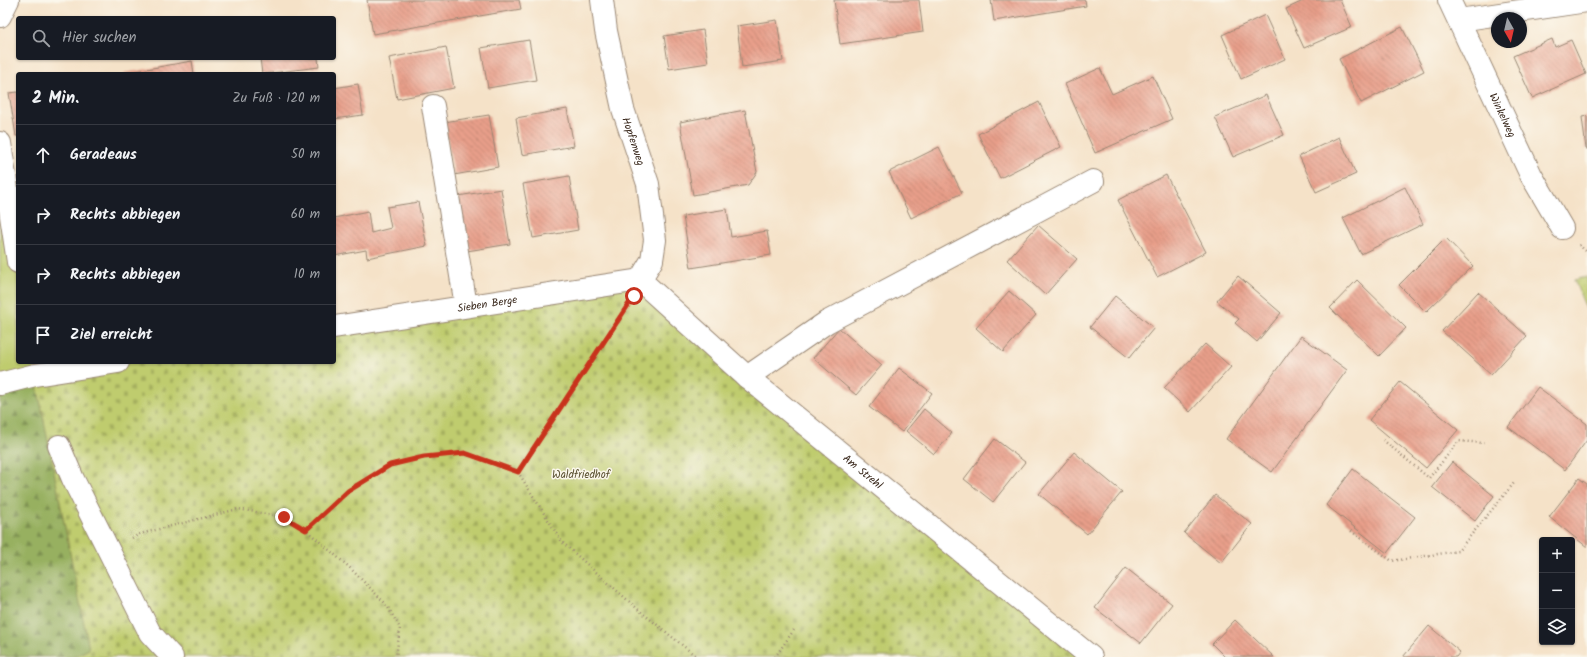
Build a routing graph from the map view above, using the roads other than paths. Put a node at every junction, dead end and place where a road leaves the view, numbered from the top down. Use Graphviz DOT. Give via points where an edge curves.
graph roads {
  1 [pos="8,0"];
  2 [pos="602,0"];
  3 [pos="1450,0"];
  4 [pos="1587,1"];
  5 [pos="0,16"];
  6 [pos="1459,20"];
  7 [pos="433,106"];
  8 [pos="0,143"];
  9 [pos="1093,181"];
  10 [pos="1562,228"];
  11 [pos="16,249"];
  12 [pos="640,280"];
  13 [pos="466,306"];
  14 [pos="336,327"];
  15 [pos="90,364"];
  16 [pos="34,368"];
  17 [pos="747,377"];
  18 [pos="0,384"];
  19 [pos="59,446"];
  20 [pos="172,657"];
  21 [pos="1091,657"];
  1 -- 5 [label="street"];
  2 -- 12 [label="street, Hopfenweg" via="623,109 648,184 655,240 652,260"];
  3 -- 6 [label="street, Winkelweg"];
  4 -- 6 [label="street"];
  6 -- 10 [label="street, Winkelweg" via="1530,175"];
  7 -- 13 [label="street"];
  8 -- 11 [label="street"];
  9 -- 17 [label="street" via="827,322"];
  12 -- 13 [label="street, Sieben Berge"];
  12 -- 17 [label="street, Am Strehl"];
  13 -- 14 [label="street, Sieben Berge"];
  15 -- 16 [label="street"];
  16 -- 18 [label="street"];
  17 -- 21 [label="street, Am Strehl"];
  19 -- 20 [label="street" via="150,633"];
}
